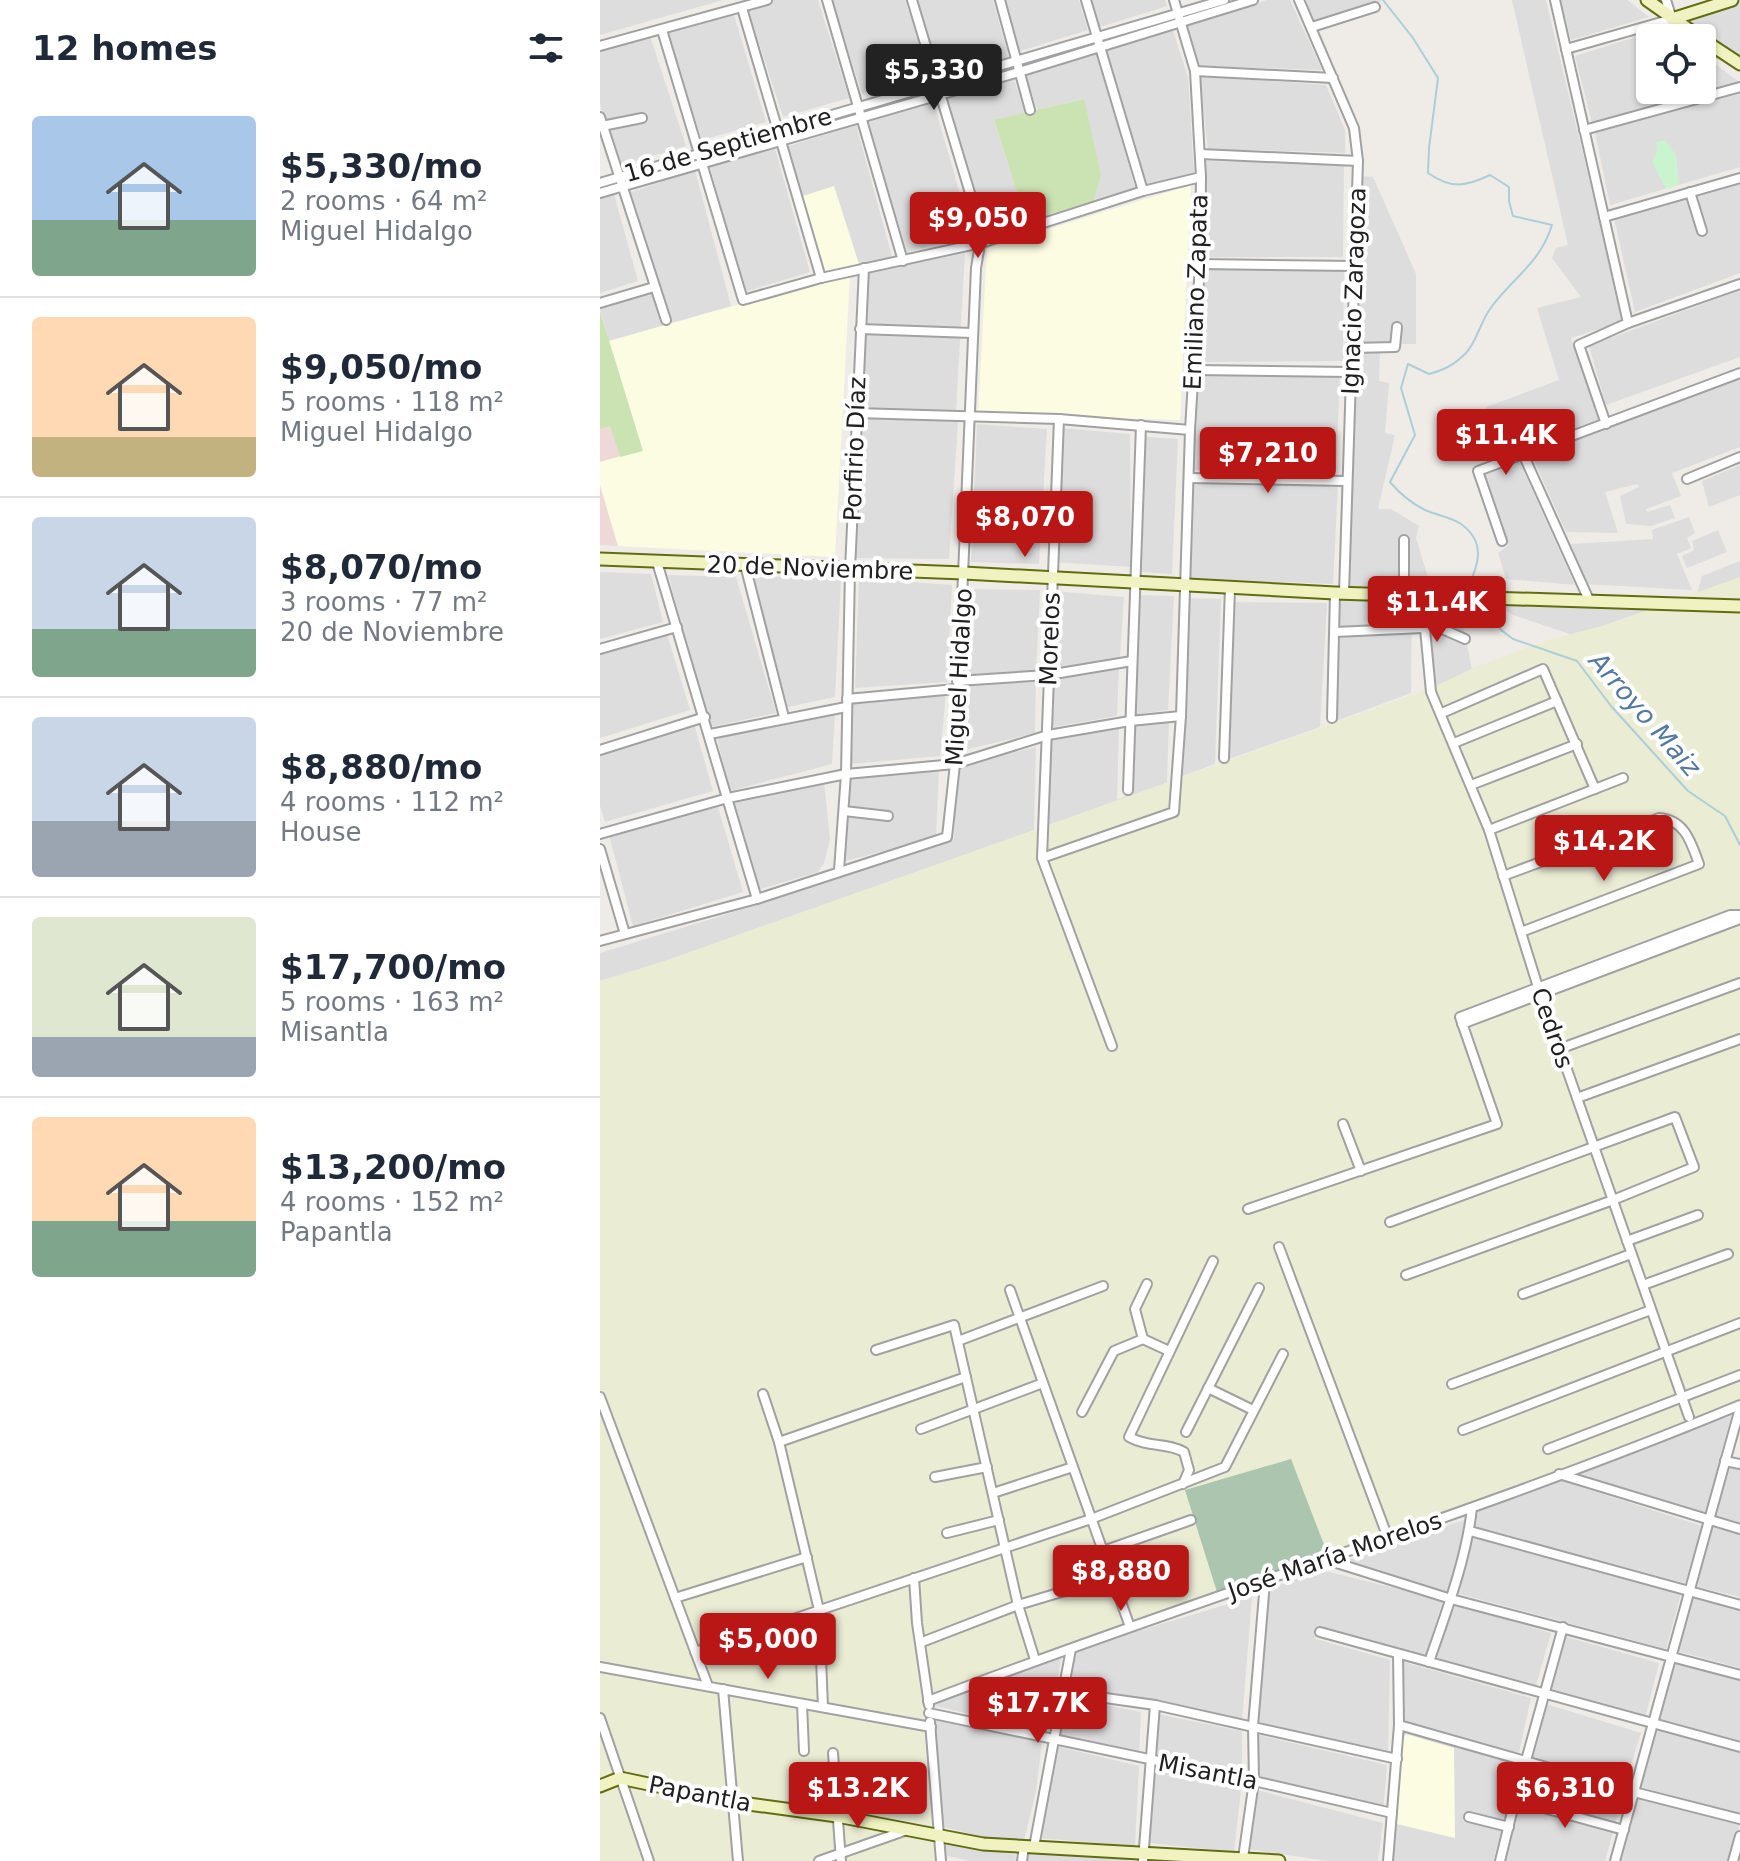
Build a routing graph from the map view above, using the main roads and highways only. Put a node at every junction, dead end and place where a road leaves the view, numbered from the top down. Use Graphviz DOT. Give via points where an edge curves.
graph roads {
  1 [pos="1647,0"];
  2 [pos="1732,0"];
  3 [pos="1672,19"];
  4 [pos="1680,24"];
  5 [pos="1716,48"];
  6 [pos="1740,64"];
  7 [pos="600,559"];
  8 [pos="1740,606"];
  9 [pos="600,1786"];
  10 [pos="1144,1857"];
  11 [pos="1265,1860"];
  12 [pos="1279,1861"];
  1 -- 3 [label="main road"];
  2 -- 3 [label="main road"];
  3 -- 4 [label="main road"];
  5 -- 6 [label="main road"];
  7 -- 8 [label="main road, 20 de Noviembre" via="1422,597"];
  9 -- 10 [label="main road, Papantla" via="620,1778 983,1844"];
  10 -- 11 [label="main road, Papantla"];
  11 -- 12 [label="main road, Papantla"];
}
